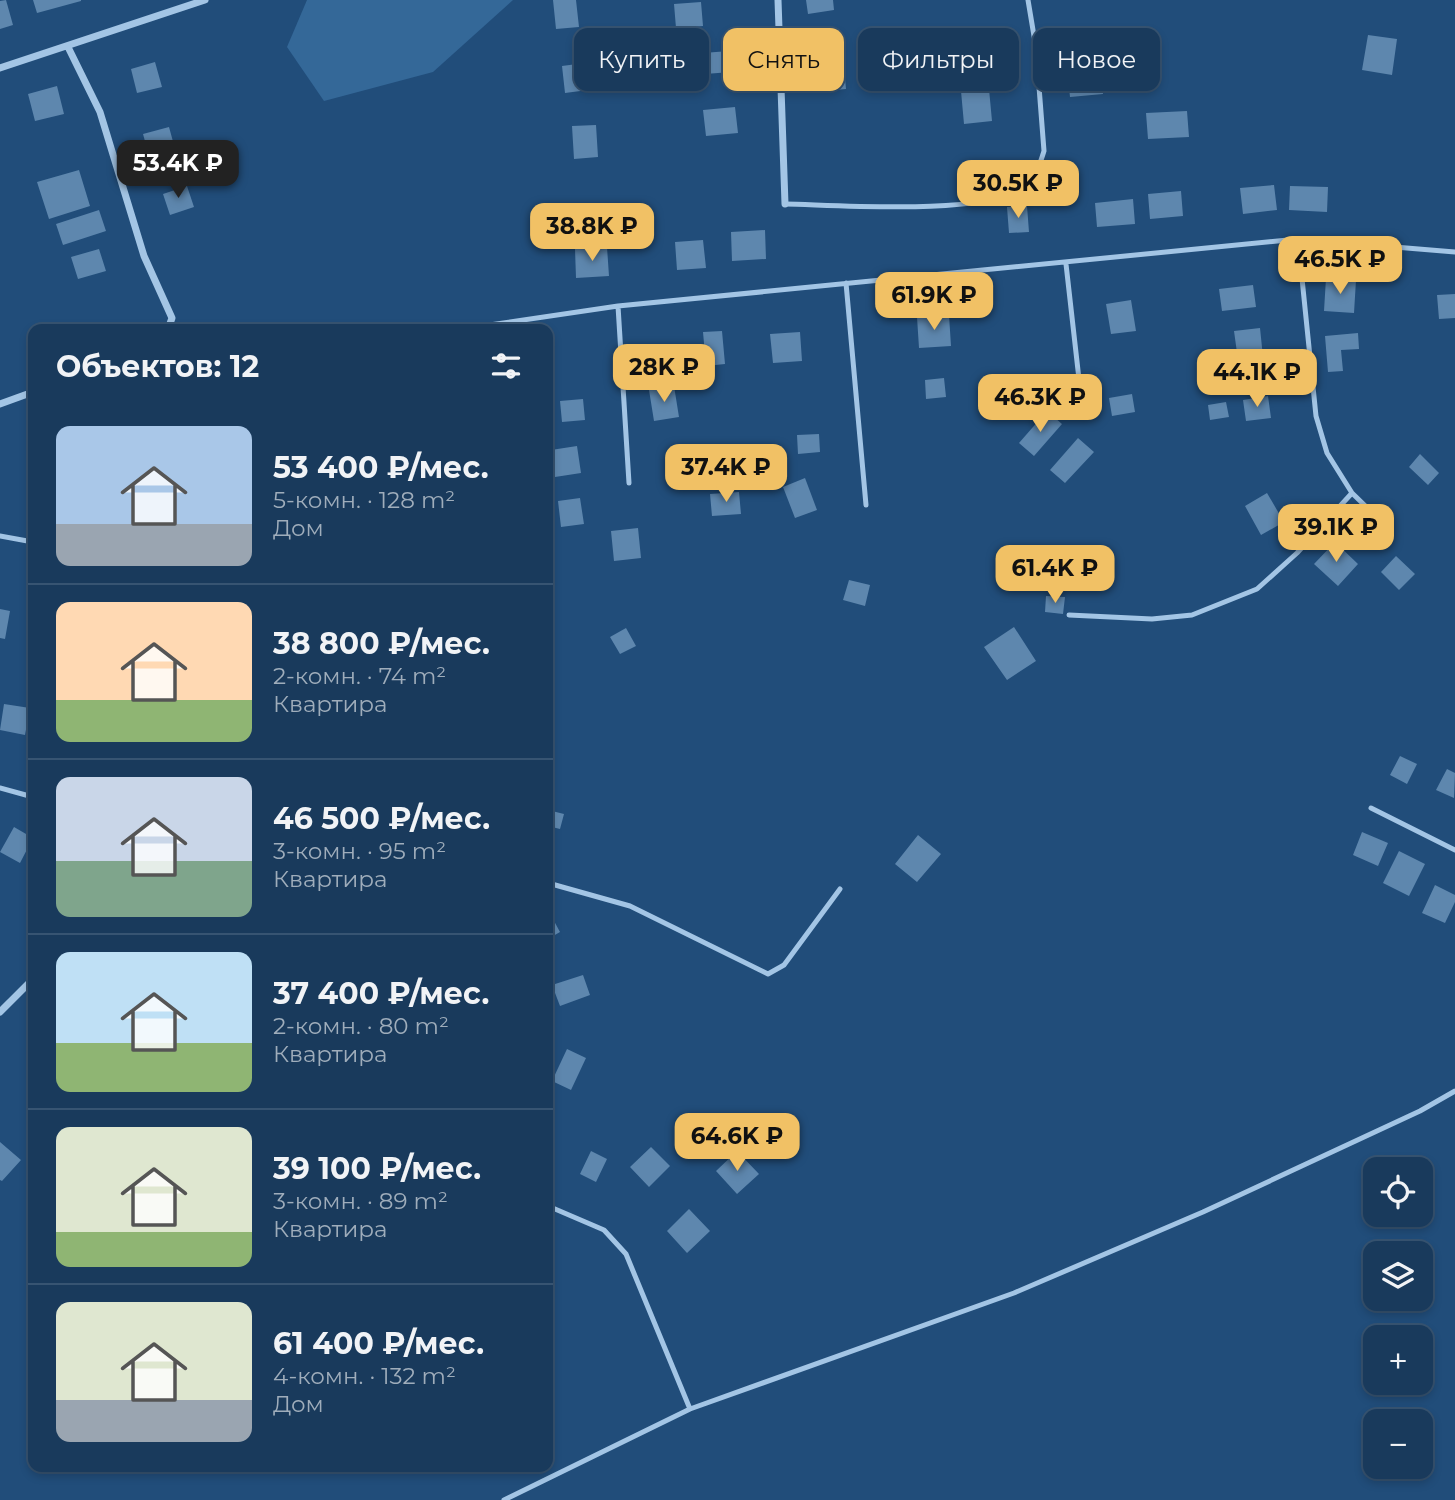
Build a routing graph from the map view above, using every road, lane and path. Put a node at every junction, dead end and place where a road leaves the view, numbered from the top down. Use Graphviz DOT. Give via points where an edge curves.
graph roads {
  1 [pos="205,0"];
  2 [pos="778,0"];
  3 [pos="1028,0"];
  4 [pos="68,47"];
  5 [pos="0,68"];
  6 [pos="785,204"];
  7 [pos="1298,239"];
  8 [pos="1455,251"];
  9 [pos="1066,264"];
  10 [pos="846,283"];
  11 [pos="618,306"];
  12 [pos="170,324"];
  13 [pos="496,324"];
  14 [pos="28,394"];
  15 [pos="1081,397"];
  16 [pos="0,404"];
  17 [pos="629,483"];
  18 [pos="1352,493"];
  19 [pos="866,505"];
  20 [pos="1391,531"];
  21 [pos="0,536"];
  22 [pos="28,541"];
  23 [pos="1069,615"];
  24 [pos="0,788"];
  25 [pos="28,796"];
  26 [pos="1371,808"];
  27 [pos="1455,850"];
  28 [pos="553,884"];
  29 [pos="840,889"];
  30 [pos="28,984"];
  31 [pos="0,1012"];
  32 [pos="1455,1091"];
  33 [pos="553,1208"];
  34 [pos="690,1409"];
  35 [pos="503,1500"];
  1 -- 4 [label="street"];
  2 -- 6 [label="street"];
  3 -- 6 [label="lane" via="1044,151 1026,186 1013,194 941,206"];
  4 -- 5 [label="street"];
  4 -- 12 [label="street" via="100,112 145,256 172,318"];
  7 -- 8 [label="lane"];
  7 -- 9 [label="lane"];
  7 -- 18 [label="lane" via="1317,416 1327,453"];
  9 -- 10 [label="lane"];
  9 -- 15 [label="lane"];
  10 -- 11 [label="lane"];
  10 -- 19 [label="lane"];
  11 -- 13 [label="lane"];
  11 -- 17 [label="lane"];
  14 -- 16 [label="street"];
  18 -- 20 [label="lane"];
  18 -- 23 [label="lane" via="1257,589 1192,615 1152,619"];
  21 -- 22 [label="lane"];
  24 -- 25 [label="lane"];
  26 -- 27 [label="lane"];
  28 -- 29 [label="lane" via="630,906 768,974 784,965"];
  30 -- 31 [label="street"];
  32 -- 34 [label="lane" via="1203,1212 1014,1293"];
  33 -- 34 [label="lane" via="604,1230 626,1254"];
  34 -- 35 [label="lane"];
}
